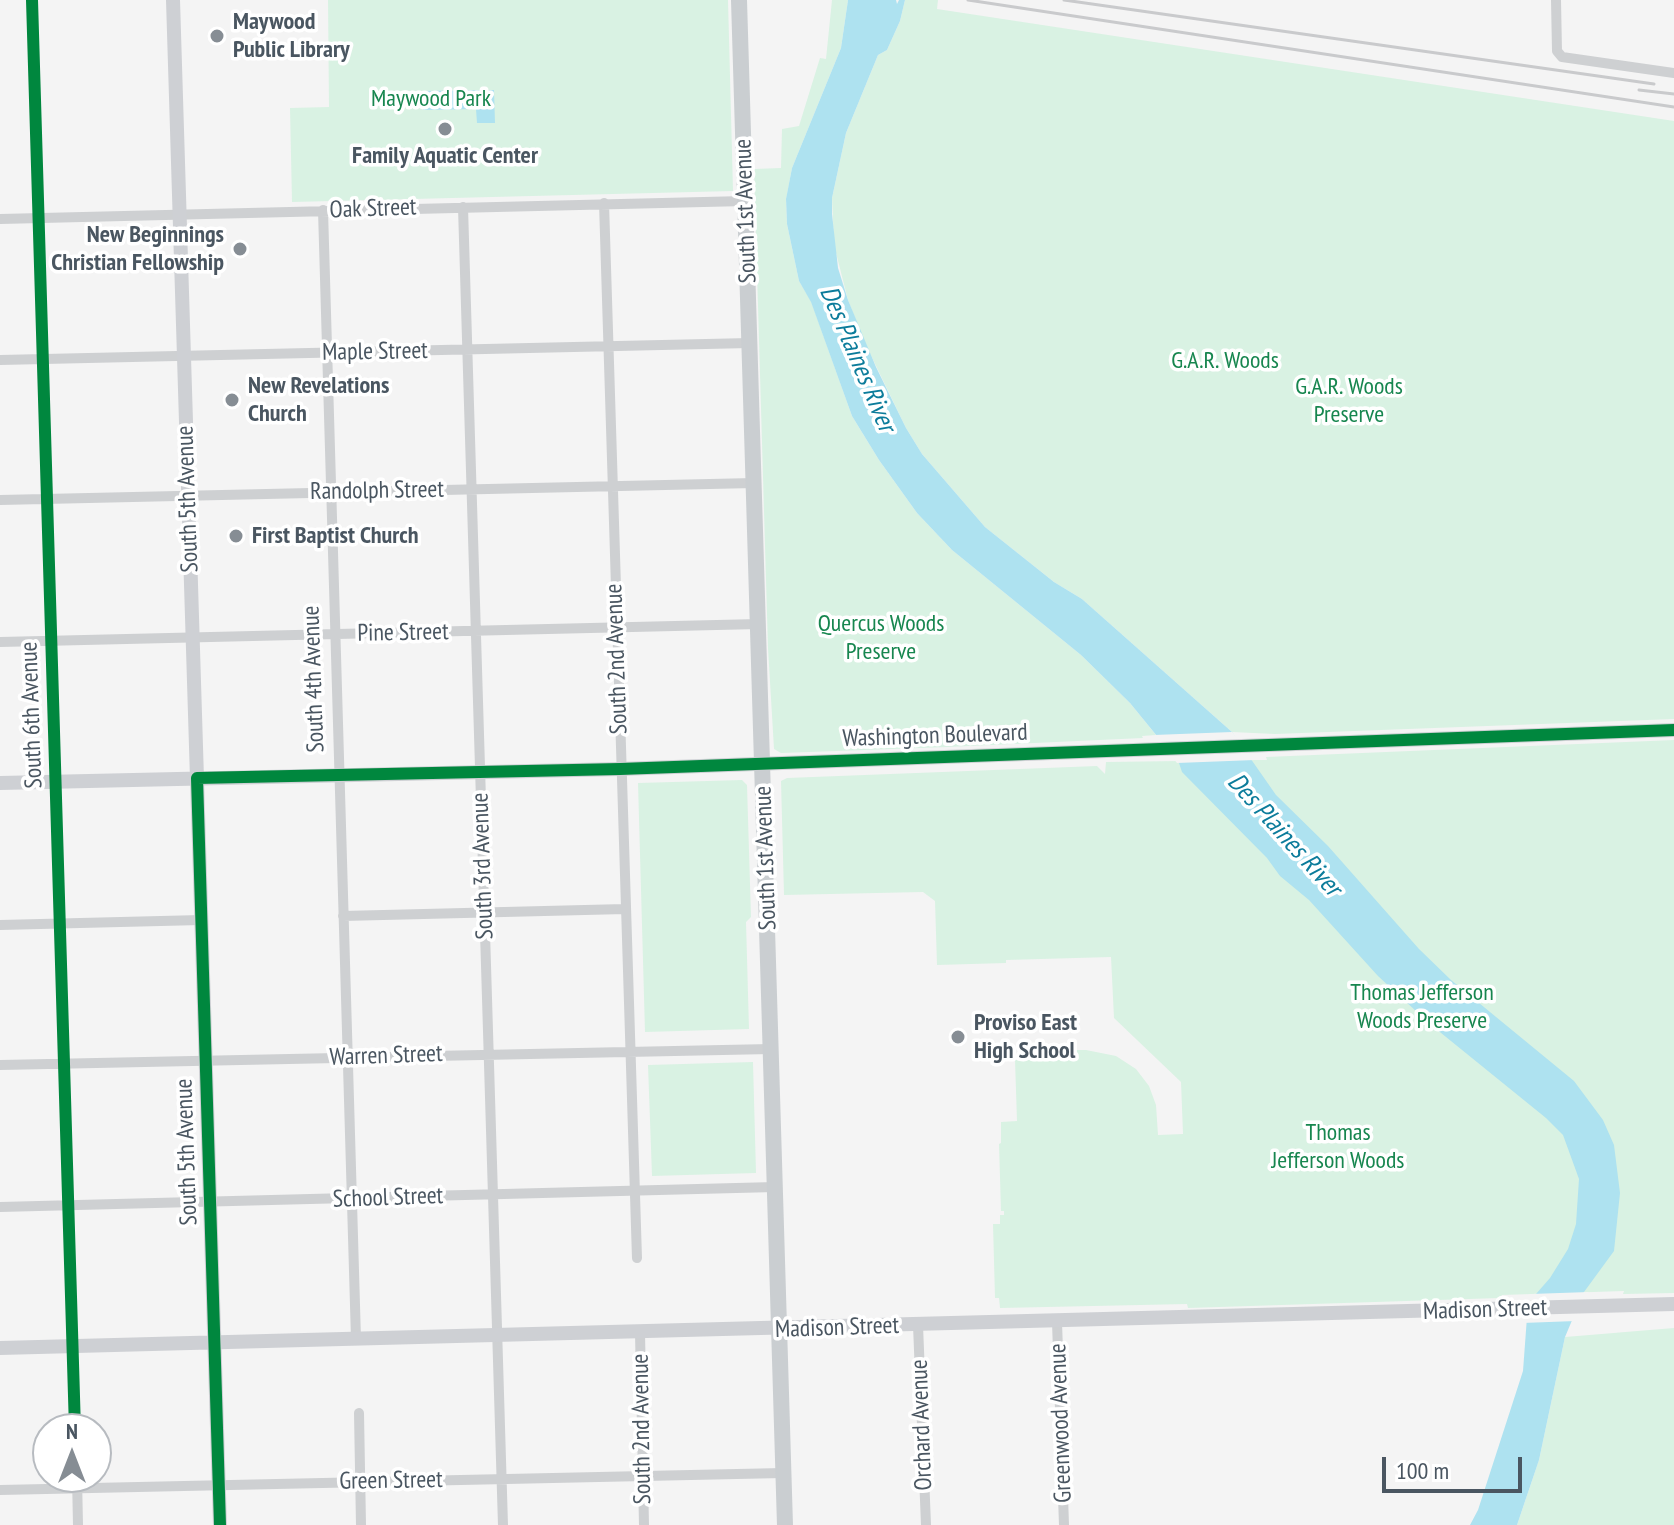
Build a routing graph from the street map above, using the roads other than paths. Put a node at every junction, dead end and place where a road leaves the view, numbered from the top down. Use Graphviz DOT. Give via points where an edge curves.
graph roads {
  1 [pos="32,0"];
  2 [pos="173,0"];
  3 [pos="739,0"];
  4 [pos="1556,0"];
  5 [pos="1674,73"];
  6 [pos="745,201"];
  7 [pos="604,203"];
  8 [pos="463,207"];
  9 [pos="323,210"];
  10 [pos="180,214"];
  11 [pos="38,218"];
  12 [pos="0,219"];
  13 [pos="750,343"];
  14 [pos="608,346"];
  15 [pos="467,349"];
  16 [pos="327,353"];
  17 [pos="184,356"];
  18 [pos="43,359"];
  19 [pos="0,360"];
  20 [pos="754,483"];
  21 [pos="612,486"];
  22 [pos="472,489"];
  23 [pos="331,492"];
  24 [pos="188,496"];
  25 [pos="47,499"];
  26 [pos="0,500"];
  27 [pos="759,624"];
  28 [pos="617,628"];
  29 [pos="476,632"];
  30 [pos="335,635"];
  31 [pos="193,638"];
  32 [pos="51,641"];
  33 [pos="0,642"];
  34 [pos="1674,730"];
  35 [pos="763,764"];
  36 [pos="620,769"];
  37 [pos="480,772"];
  38 [pos="339,776"];
  39 [pos="197,778"];
  40 [pos="56,782"];
  41 [pos="0,783"];
  42 [pos="625,909"];
  43 [pos="485,912"];
  44 [pos="343,916"];
  45 [pos="201,920"];
  46 [pos="60,923"];
  47 [pos="0,925"];
  48 [pos="771,1049"];
  49 [pos="630,1051"];
  50 [pos="489,1053"];
  51 [pos="348,1057"];
  52 [pos="206,1061"];
  53 [pos="64,1064"];
  54 [pos="0,1065"];
  55 [pos="775,1187"];
  56 [pos="635,1191"];
  57 [pos="493,1195"];
  58 [pos="352,1199"];
  59 [pos="210,1203"];
  60 [pos="69,1206"];
  61 [pos="0,1207"];
  62 [pos="637,1258"];
  63 [pos="1674,1304"];
  64 [pos="1057,1322"];
  65 [pos="918,1325"];
  66 [pos="780,1329"];
  67 [pos="640,1333"];
  68 [pos="497,1336"];
  69 [pos="356,1339"];
  70 [pos="214,1343"];
  71 [pos="73,1346"];
  72 [pos="0,1348"];
  73 [pos="75,1413"];
  74 [pos="359,1413"];
  75 [pos="783,1473"];
  76 [pos="643,1476"];
  77 [pos="501,1479"];
  78 [pos="360,1482"];
  79 [pos="112,1483"];
  80 [pos="219,1485"];
  81 [pos="32,1487"];
  82 [pos="0,1490"];
  83 [pos="77,1493"];
  84 [pos="78,1525"];
  85 [pos="220,1525"];
  86 [pos="361,1525"];
  87 [pos="503,1525"];
  88 [pos="644,1525"];
  89 [pos="785,1525"];
  90 [pos="926,1525"];
  91 [pos="1064,1525"];
  1 -- 11 [label="street, South 6th Avenue"];
  2 -- 10 [label="street, South 5th Avenue"];
  3 -- 6 [label="main road, South 1st Avenue"];
  4 -- 5 [label="street" via="1558,54"];
  6 -- 7 [label="street, Oak Street"];
  6 -- 13 [label="main road, South 1st Avenue"];
  7 -- 8 [label="street, Oak Street"];
  7 -- 14 [label="street, South 2nd Avenue"];
  8 -- 9 [label="street, Oak Street"];
  8 -- 15 [label="street, South 3rd Avenue"];
  9 -- 10 [label="street, Oak Street"];
  9 -- 16 [label="street, South 4th Avenue"];
  10 -- 11 [label="street, Oak Street"];
  10 -- 17 [label="street, South 5th Avenue"];
  11 -- 12 [label="street, Oak Street"];
  11 -- 18 [label="street, South 6th Avenue"];
  13 -- 14 [label="street, Maple Street"];
  13 -- 20 [label="main road, South 1st Avenue"];
  14 -- 15 [label="street, Maple Street"];
  14 -- 21 [label="street, South 2nd Avenue"];
  15 -- 16 [label="street, Maple Street"];
  15 -- 22 [label="street, South 3rd Avenue"];
  16 -- 17 [label="street, Maple Street"];
  16 -- 23 [label="street, South 4th Avenue"];
  17 -- 18 [label="street, Maple Street"];
  17 -- 24 [label="street, South 5th Avenue"];
  18 -- 19 [label="street, Maple Street"];
  18 -- 25 [label="street, South 6th Avenue"];
  20 -- 21 [label="street, Randolph Street"];
  20 -- 27 [label="main road, South 1st Avenue"];
  21 -- 22 [label="street, Randolph Street"];
  21 -- 28 [label="street, South 2nd Avenue"];
  22 -- 23 [label="street, Randolph Street"];
  22 -- 29 [label="street, South 3rd Avenue"];
  23 -- 24 [label="street, Randolph Street"];
  23 -- 30 [label="street, South 4th Avenue"];
  24 -- 25 [label="street, Randolph Street"];
  24 -- 31 [label="street, South 5th Avenue"];
  25 -- 26 [label="street, Randolph Street"];
  25 -- 32 [label="street, South 6th Avenue"];
  27 -- 28 [label="street, Pine Street"];
  27 -- 35 [label="main road, South 1st Avenue"];
  28 -- 29 [label="street, Pine Street"];
  28 -- 36 [label="street, South 2nd Avenue"];
  29 -- 30 [label="street, Pine Street"];
  29 -- 37 [label="street, South 3rd Avenue"];
  30 -- 31 [label="street, Pine Street"];
  30 -- 38 [label="street, South 4th Avenue"];
  31 -- 32 [label="street, Pine Street"];
  31 -- 39 [label="street, South 5th Avenue"];
  32 -- 33 [label="street, Pine Street"];
  32 -- 40 [label="street, South 6th Avenue"];
  34 -- 35 [label="street, Washington Boulevard"];
  35 -- 36 [label="street, Washington Boulevard"];
  35 -- 48 [label="main road, South 1st Avenue"];
  36 -- 37 [label="street, Washington Boulevard"];
  36 -- 42 [label="street, South 2nd Avenue"];
  37 -- 38 [label="street, Washington Boulevard"];
  37 -- 43 [label="street, South 3rd Avenue"];
  38 -- 39 [label="street, Washington Boulevard"];
  38 -- 44 [label="street, South 4th Avenue"];
  39 -- 40 [label="street, Washington Boulevard"];
  39 -- 45 [label="street, South 5th Avenue"];
  40 -- 41 [label="street, Washington Boulevard"];
  40 -- 46 [label="street, South 6th Avenue"];
  42 -- 43 [label="street"];
  42 -- 49 [label="street, South 2nd Avenue"];
  43 -- 44 [label="street"];
  43 -- 50 [label="street, South 3rd Avenue"];
  44 -- 51 [label="street, South 4th Avenue"];
  45 -- 46 [label="street"];
  45 -- 52 [label="street, South 5th Avenue"];
  46 -- 47 [label="street"];
  46 -- 53 [label="street, South 6th Avenue"];
  48 -- 49 [label="street, Warren Street"];
  48 -- 55 [label="main road, South 1st Avenue"];
  49 -- 50 [label="street, Warren Street"];
  49 -- 56 [label="street, South 2nd Avenue"];
  50 -- 51 [label="street, Warren Street"];
  50 -- 57 [label="street, South 3rd Avenue"];
  51 -- 52 [label="street, Warren Street"];
  51 -- 58 [label="street, South 4th Avenue"];
  52 -- 53 [label="street, Warren Street"];
  52 -- 59 [label="street, South 5th Avenue"];
  53 -- 54 [label="street, Warren Street"];
  53 -- 60 [label="street, South 6th Avenue"];
  55 -- 56 [label="street, School Street"];
  55 -- 66 [label="main road, South 1st Avenue"];
  56 -- 57 [label="street, School Street"];
  56 -- 62 [label="street, South 2nd Avenue"];
  57 -- 58 [label="street, School Street"];
  57 -- 68 [label="street, South 3rd Avenue"];
  58 -- 59 [label="street, School Street"];
  58 -- 69 [label="street, South 4th Avenue"];
  59 -- 60 [label="street, School Street"];
  59 -- 70 [label="street, South 5th Avenue"];
  60 -- 61 [label="street, School Street"];
  60 -- 71 [label="street, South 6th Avenue"];
  63 -- 64 [label="street, Madison Street"];
  64 -- 65 [label="street, Madison Street"];
  64 -- 91 [label="street, Greenwood Avenue"];
  65 -- 66 [label="street, Madison Street"];
  65 -- 90 [label="street, Orchard Avenue"];
  66 -- 67 [label="street, Madison Street"];
  66 -- 75 [label="main road, South 1st Avenue"];
  67 -- 68 [label="street, Madison Street"];
  67 -- 76 [label="street, South 2nd Avenue"];
  68 -- 69 [label="street, Madison Street"];
  68 -- 77 [label="street, South 3rd Avenue"];
  69 -- 70 [label="street, Madison Street"];
  70 -- 71 [label="street, Madison Street"];
  70 -- 80 [label="street, South 5th Avenue"];
  71 -- 72 [label="street, Madison Street"];
  71 -- 73 [label="street, South 6th Avenue"];
  74 -- 78 [label="street"];
  75 -- 76 [label="street, Green Street"];
  75 -- 89 [label="main road, South 1st Avenue"];
  76 -- 77 [label="street, Green Street"];
  76 -- 88 [label="street, South 2nd Avenue"];
  77 -- 78 [label="street, Green Street"];
  77 -- 87 [label="street, South 3rd Avenue"];
  78 -- 80 [label="street, Green Street"];
  78 -- 86 [label="street"];
  79 -- 80 [label="street, Green Street"];
  80 -- 85 [label="street, South 5th Avenue"];
  81 -- 82 [label="street, Green Street"];
  83 -- 84 [label="street"];
}
